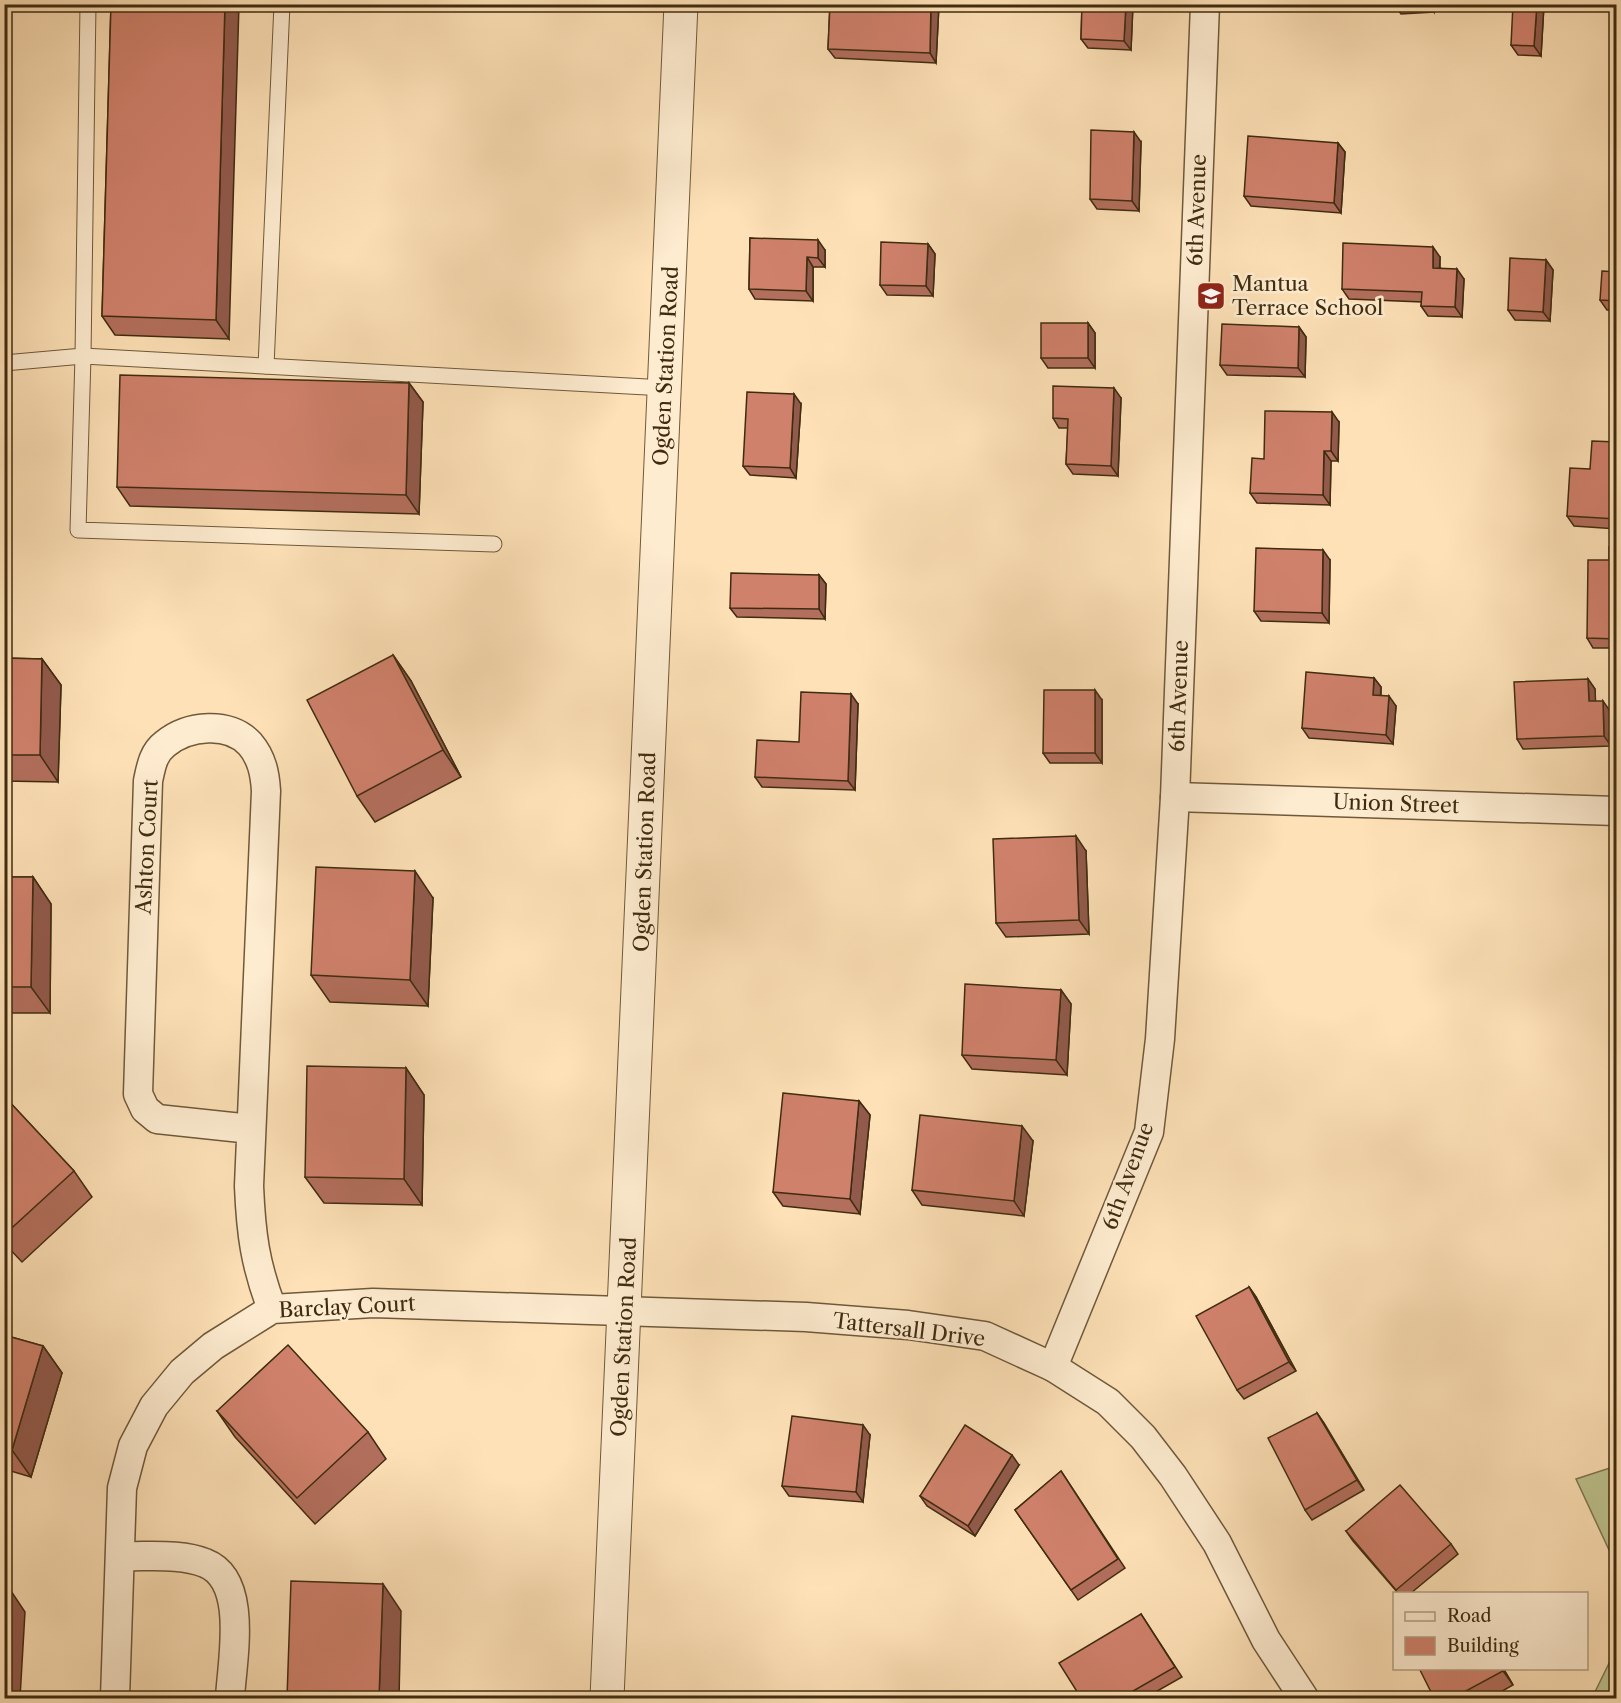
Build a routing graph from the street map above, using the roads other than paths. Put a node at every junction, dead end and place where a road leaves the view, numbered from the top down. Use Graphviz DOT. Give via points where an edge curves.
graph roads {
  1 [pos="88,4"];
  2 [pos="282,4"];
  3 [pos="681,4"];
  4 [pos="1205,4"];
  5 [pos="83,356"];
  6 [pos="4,363"];
  7 [pos="266,366"];
  8 [pos="665,388"];
  9 [pos="494,544"];
  10 [pos="1175,797"];
  11 [pos="1617,811"];
  12 [pos="251,1129"];
  13 [pos="272,1309"];
  14 [pos="625,1312"];
  15 [pos="1053,1367"];
  16 [pos="122,1556"];
  17 [pos="115,1698"];
  18 [pos="230,1698"];
  19 [pos="607,1698"];
  20 [pos="1304,1698"];
  1 -- 5 [label="lane"];
  2 -- 7 [label="lane"];
  3 -- 8 [label="street, Ogden Station Road"];
  4 -- 10 [label="street, 6th Avenue"];
  5 -- 6 [label="lane"];
  5 -- 7 [label="lane"];
  5 -- 9 [label="lane" via="78,530"];
  7 -- 8 [label="lane"];
  8 -- 14 [label="street, Ogden Station Road"];
  10 -- 11 [label="street, Union Street"];
  10 -- 15 [label="street, 6th Avenue" via="1160,1039 1149,1132"];
  12 -- 12 [label="street, Ashton Court" via="265,774 259,758 239,735 199,728 164,744 152,761 148,781 138,1094 145,1109 157,1119"];
  12 -- 13 [label="street, Ashton Court" via="250,1228 257,1270"];
  13 -- 14 [label="street, Barclay Court" via="373,1303"];
  13 -- 16 [label="street, Barclay Court" via="213,1346 182,1371 154,1406 133,1446 122,1488"];
  14 -- 15 [label="street, Tattersall Drive" via="806,1317 908,1325 985,1336"];
  14 -- 19 [label="street, Ogden Station Road"];
  15 -- 20 [label="street, Tattersall Drive" via="1108,1402 1143,1437 1173,1476 1217,1543 1266,1640"];
  16 -- 17 [label="street, Barclay Court"];
  16 -- 18 [label="street" via="204,1562 222,1572 232,1592 235,1620"];
}
